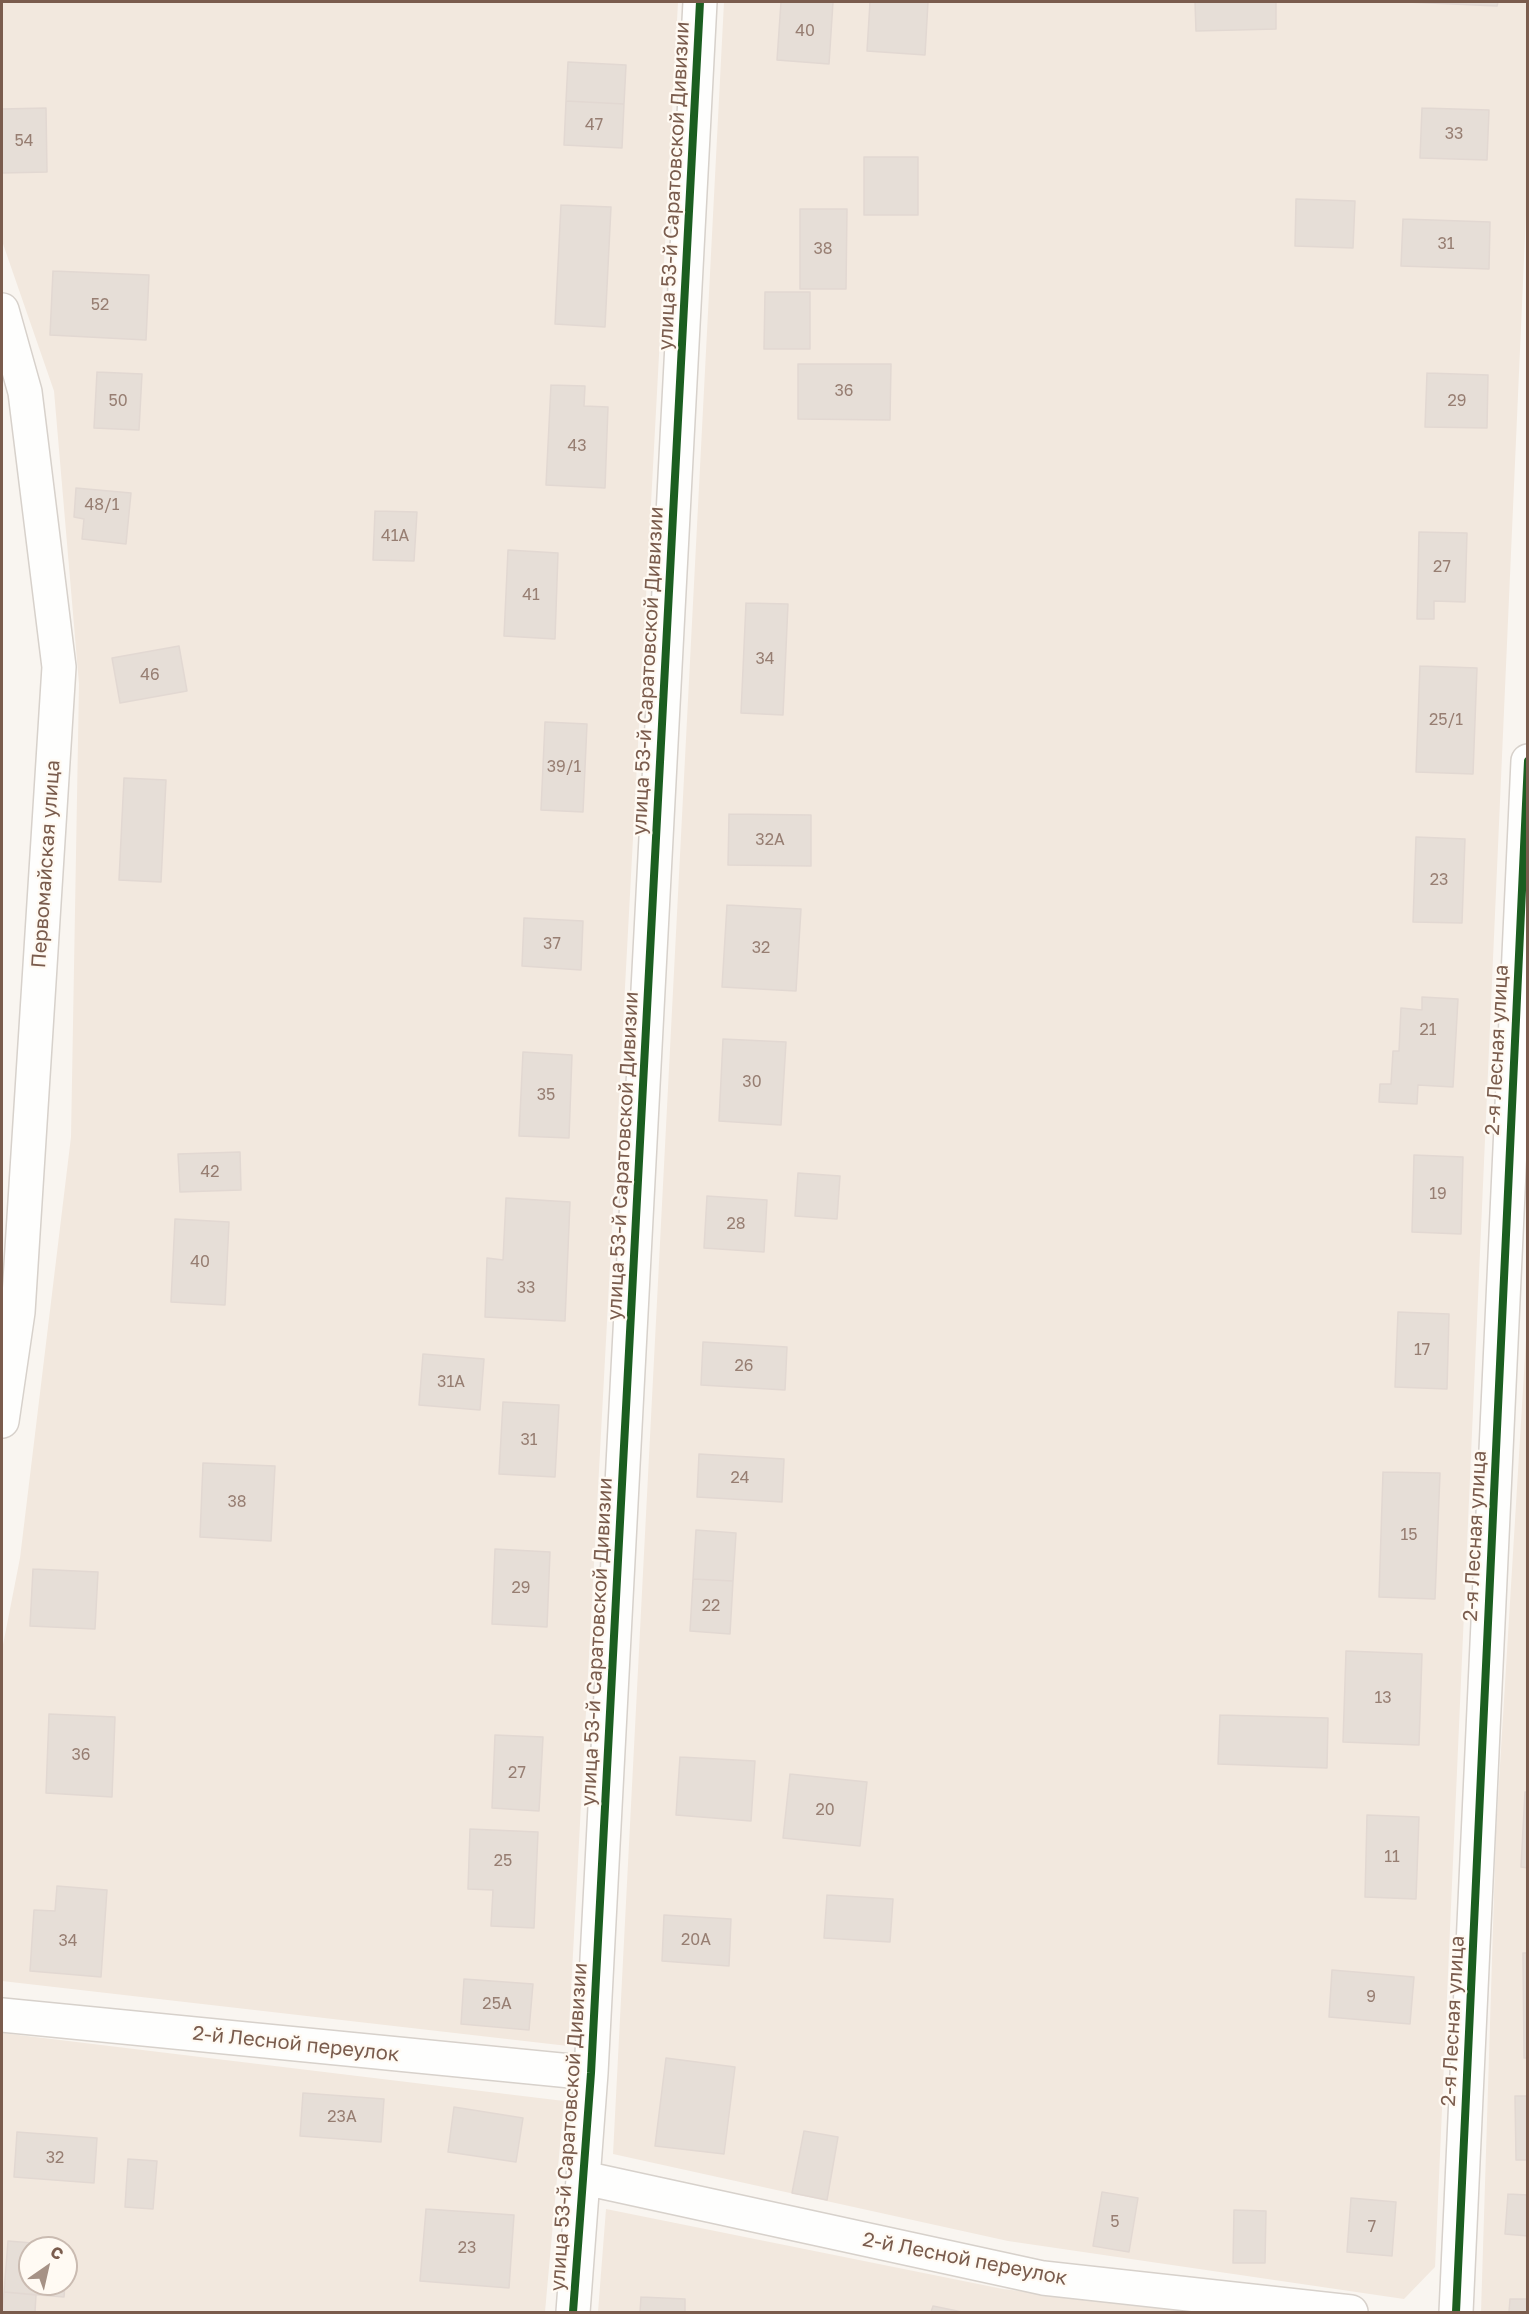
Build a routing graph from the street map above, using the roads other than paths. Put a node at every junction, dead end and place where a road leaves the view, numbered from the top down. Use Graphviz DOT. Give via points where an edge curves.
graph roads {
  1 [pos="700,2"];
  2 [pos="2,310"];
  3 [pos="1527,761"];
  4 [pos="1522,999"];
  5 [pos="2,1421"];
  6 [pos="2,2015"];
  7 [pos="591,2073"];
  8 [pos="584,2178"];
  9 [pos="573,2313"];
  10 [pos="1351,2313"];
  11 [pos="1456,2313"];
  1 -- 7 [label="street, улица 53-й Саратовской Дивизии"];
  2 -- 5 [label="street, Первомайская улица" via="25,392 59,667 18,1312"];
  3 -- 4 [label="street, 2-я Лесная улица"];
  4 -- 11 [label="street, 2-я Лесная улица"];
  6 -- 7 [label="street, 2-й Лесной переулок"];
  7 -- 8 [label="street, улица 53-й Саратовской Дивизии"];
  8 -- 9 [label="street, улица 53-й Саратовской Дивизии"];
  8 -- 10 [label="street, 2-й Лесной переулок" via="1043,2278"];
}
